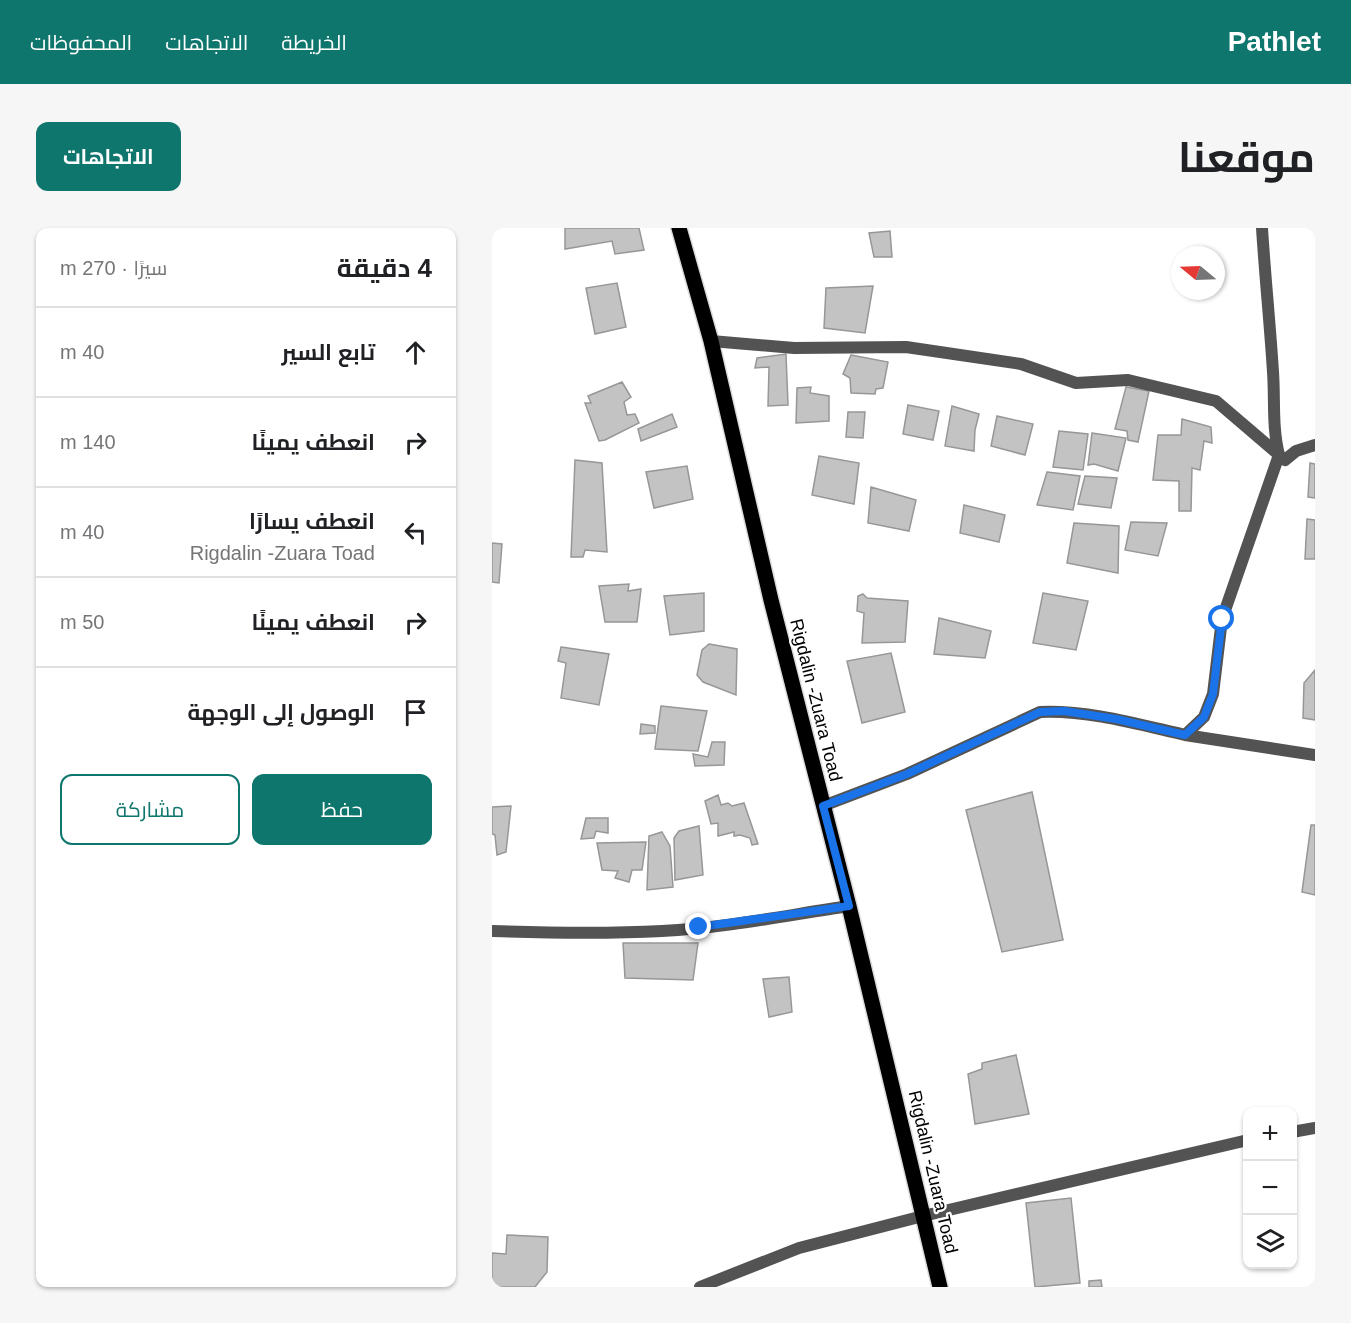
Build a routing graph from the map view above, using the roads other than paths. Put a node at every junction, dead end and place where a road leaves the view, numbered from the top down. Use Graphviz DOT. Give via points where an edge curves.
graph roads {
  1 [pos="679,228"];
  2 [pos="1262,228"];
  3 [pos="711,341"];
  4 [pos="1315,445"];
  5 [pos="1279,455"];
  6 [pos="1185,735"];
  7 [pos="1315,755"];
  8 [pos="823,806"];
  9 [pos="849,906"];
  10 [pos="492,932"];
  11 [pos="1315,1128"];
  12 [pos="1297,1131"];
  13 [pos="1243,1141"];
  14 [pos="923,1216"];
  15 [pos="700,1287"];
  16 [pos="940,1287"];
  1 -- 3 [label="main road, Rigdalin -Zuara Toad"];
  2 -- 5 [label="street"];
  3 -- 5 [label="street" via="795,348 906,348 1021,364 1076,383 1128,380 1216,401"];
  3 -- 8 [label="main road, Rigdalin -Zuara Toad"];
  4 -- 5 [label="street" via="1296,451 1285,460"];
  5 -- 6 [label="street" via="1222,619 1213,694 1204,717"];
  6 -- 7 [label="street"];
  6 -- 8 [label="street" via="1116,719 1064,711 1040,712 907,774"];
  8 -- 9 [label="main road, Rigdalin -Zuara Toad"];
  9 -- 10 [label="street" via="663,931"];
  9 -- 14 [label="main road, Rigdalin -Zuara Toad"];
  11 -- 12 [label="street"];
  13 -- 14 [label="street"];
  14 -- 15 [label="street" via="799,1248"];
  14 -- 16 [label="main road, Rigdalin -Zuara Toad"];
}
